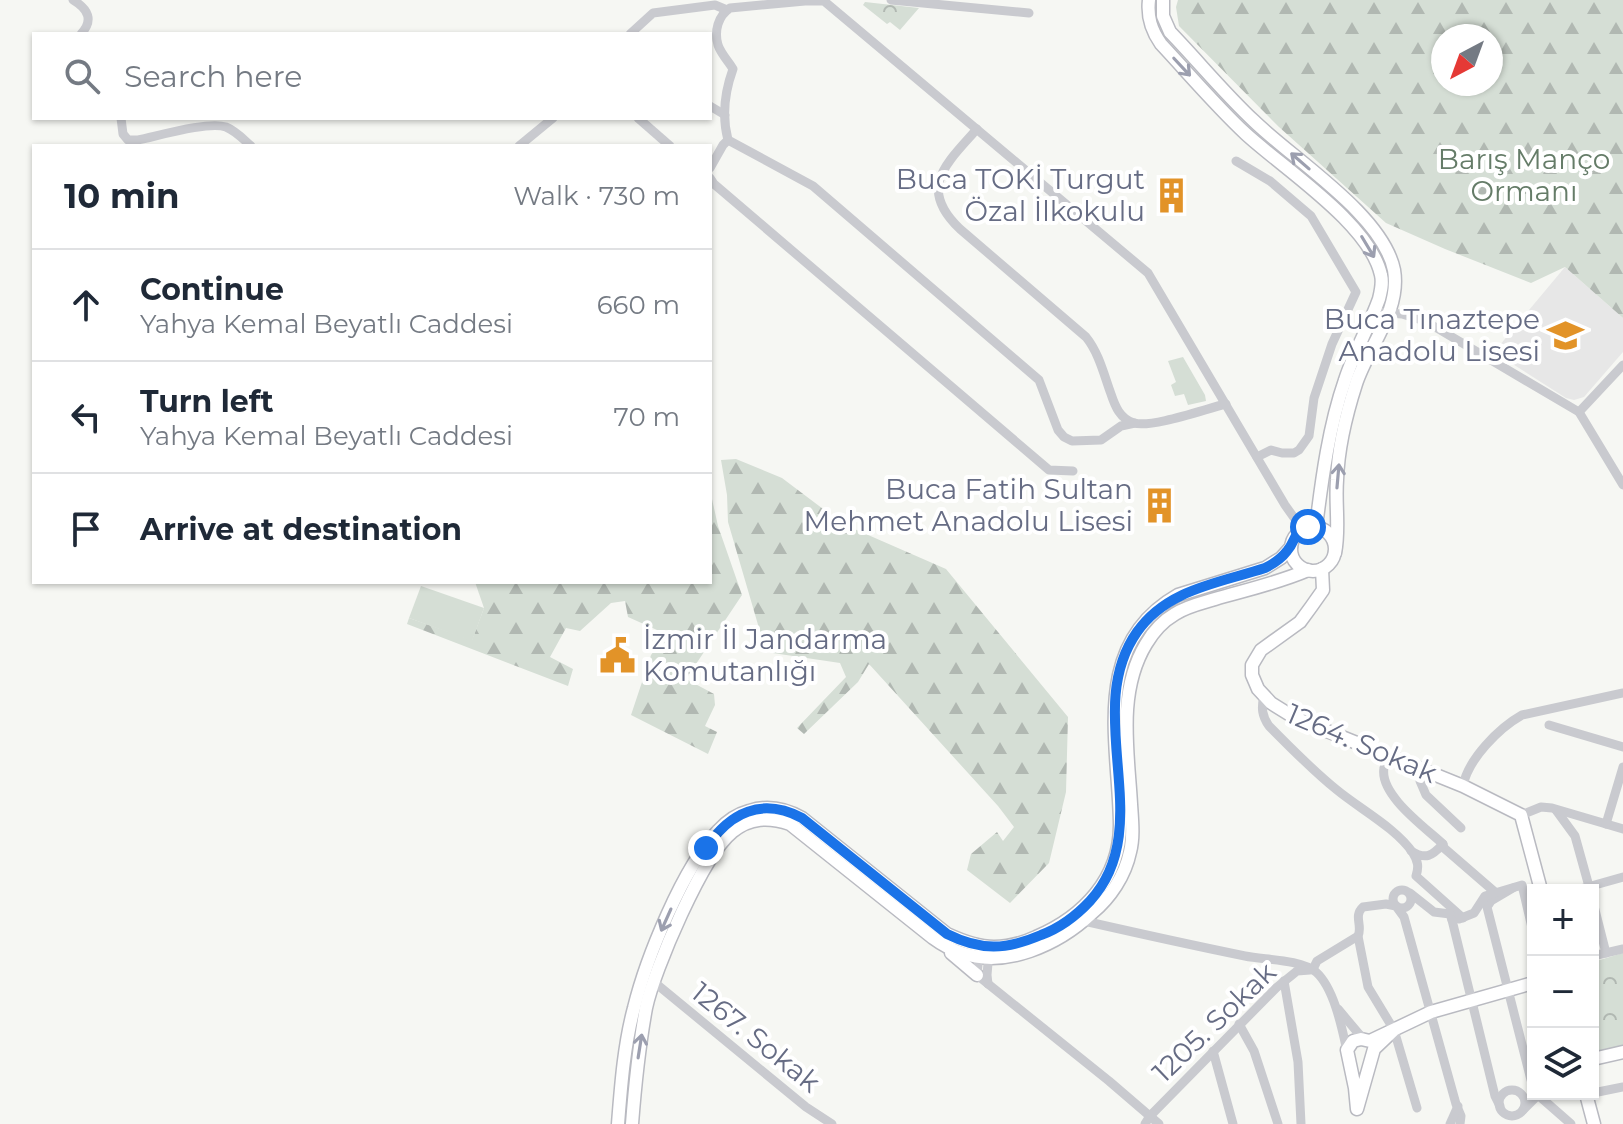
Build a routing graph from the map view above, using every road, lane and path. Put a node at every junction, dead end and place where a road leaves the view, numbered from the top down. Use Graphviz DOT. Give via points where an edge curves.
graph roads {
  1 [pos="73,0"];
  2 [pos="891,0"];
  3 [pos="1149,0"];
  4 [pos="1163,0"];
  5 [pos="827,2"];
  6 [pos="727,10"];
  7 [pos="1029,13"];
  8 [pos="83,32"];
  9 [pos="632,32"];
  10 [pos="712,107"];
  11 [pos="725,115"];
  12 [pos="121,120"];
  13 [pos="551,120"];
  14 [pos="640,120"];
  15 [pos="977,129"];
  16 [pos="728,140"];
  17 [pos="249,144"];
  18 [pos="521,144"];
  19 [pos="668,144"];
  20 [pos="1236,161"];
  21 [pos="712,164"];
  22 [pos="712,182"];
  23 [pos="1374,312"];
  24 [pos="1389,312"];
  25 [pos="1623,365"];
  26 [pos="1226,404"];
  27 [pos="1579,412"];
  28 [pos="1135,423"];
  29 [pos="1257,457"];
  30 [pos="1073,471"];
  31 [pos="1623,485"];
  32 [pos="1316,527"];
  33 [pos="1302,529"];
  34 [pos="1291,547"];
  35 [pos="1335,553"];
  36 [pos="1322,569"];
  37 [pos="1308,570"];
  38 [pos="1623,693"];
  39 [pos="1264,696"];
  40 [pos="1549,725"];
  41 [pos="1623,747"];
  42 [pos="1389,756"];
  43 [pos="1623,767"];
  44 [pos="1424,770"];
  45 [pos="1463,786"];
  46 [pos="1556,810"];
  47 [pos="1521,815"];
  48 [pos="1606,824"];
  49 [pos="1461,828"];
  50 [pos="1623,829"];
  51 [pos="1444,846"];
  52 [pos="1411,851"];
  53 [pos="1623,877"];
  54 [pos="1539,884"];
  55 [pos="1589,884"];
  56 [pos="1599,885"];
  57 [pos="1513,888"];
  58 [pos="1496,893"];
  59 [pos="1396,906"];
  60 [pos="1527,906"];
  61 [pos="1080,918"];
  62 [pos="1457,919"];
  63 [pos="1599,926"];
  64 [pos="1358,936"];
  65 [pos="933,938"];
  66 [pos="1623,949"];
  67 [pos="984,952"];
  68 [pos="1606,953"];
  69 [pos="1599,955"];
  70 [pos="1313,969"];
  71 [pos="977,975"];
  72 [pos="1284,981"];
  73 [pos="654,982"];
  74 [pos="988,984"];
  75 [pos="1527,985"];
  76 [pos="1509,990"];
  77 [pos="1332,999"];
  78 [pos="1473,1000"];
  79 [pos="1431,1012"];
  80 [pos="1239,1024"];
  81 [pos="1394,1030"];
  82 [pos="1364,1040"];
  83 [pos="1213,1051"];
  84 [pos="1623,1052"];
  85 [pos="1347,1054"];
  86 [pos="1371,1057"];
  87 [pos="1599,1058"];
  88 [pos="1527,1060"];
  89 [pos="1527,1083"];
  90 [pos="1623,1087"];
  91 [pos="1515,1090"];
  92 [pos="1599,1092"];
  93 [pos="1587,1100"];
  94 [pos="1458,1106"];
  95 [pos="1417,1108"];
  96 [pos="1357,1109"];
  97 [pos="1502,1110"];
  98 [pos="1523,1110"];
  99 [pos="1147,1120"];
  100 [pos="618,1124"];
  101 [pos="632,1124"];
  102 [pos="832,1124"];
  103 [pos="1159,1124"];
  104 [pos="1233,1124"];
  105 [pos="1278,1124"];
  106 [pos="1301,1124"];
  107 [pos="1357,1124"];
  108 [pos="1450,1124"];
  109 [pos="1460,1124"];
  110 [pos="1517,1124"];
  111 [pos="1571,1124"];
  112 [pos="1594,1124"];
  1 -- 8 [label="street" via="88,17"];
  2 -- 7 [label="street"];
  3 -- 23 [label="main road, one-way" via="1150,25 1161,44 1243,131 1362,237 1381,275"];
  24 -- 4 [label="main road, one-way" via="1394,273 1378,236 1351,205 1253,121 1170,32"];
  5 -- 6 [label="street"];
  5 -- 15 [label="street"];
  6 -- 9 [label="street" via="715,5 653,13"];
  6 -- 11 [label="street" via="719,20 718,35 733,69"];
  10 -- 11 [label="street"];
  11 -- 16 [label="street"];
  12 -- 17 [label="street" via="128,140 211,125 234,131"];
  13 -- 18 [label="street"];
  14 -- 19 [label="street"];
  15 -- 26 [label="street" via="1148,273"];
  15 -- 28 [label="street" via="940,175 938,195 945,212 1086,337 1117,410"];
  16 -- 21 [label="street"];
  16 -- 28 [label="street" via="813,186 1039,380 1064,437 1101,440"];
  20 -- 29 [label="street" via="1311,216 1356,292 1314,398 1309,436 1294,453 1271,450"];
  22 -- 30 [label="street" via="1049,470"];
  23 -- 24 [label="street"];
  23 -- 32 [label="main road" via="1338,402"];
  24 -- 27 [label="street" via="1425,321"];
  35 -- 24 [label="main road, one-way" via="1336,479 1344,430 1363,365"];
  25 -- 27 [label="street"];
  26 -- 28 [label="street"];
  26 -- 29 [label="street"];
  27 -- 31 [label="street"];
  29 -- 33 [label="street"];
  32 -- 33 [label="main road"];
  32 -- 35 [label="main road" via="1329,533"];
  33 -- 34 [label="main road"];
  34 -- 37 [label="main road" via="1295,562"];
  34 -- 61 [label="main road" via="1265,568 1178,595 1152,613 1132,640 1115,695 1117,849 1111,870"];
  35 -- 36 [label="main road"];
  36 -- 37 [label="main road"];
  36 -- 39 [label="main road, 1264. Sokak" via="1323,590 1306,615 1254,659 1253,680"];
  37 -- 61 [label="main road" via="1185,608 1145,645 1126,707 1133,831 1129,856 1108,896"];
  38 -- 45 [label="street" via="1513,720 1477,756"];
  39 -- 42 [label="main road, 1264. Sokak" via="1295,718"];
  39 -- 52 [label="street" via="1263,716 1269,726"];
  40 -- 41 [label="street"];
  42 -- 44 [label="main road, 1264. Sokak"];
  42 -- 51 [label="street" via="1384,769 1390,790"];
  43 -- 48 [label="street"];
  44 -- 45 [label="main road, 1264. Sokak"];
  44 -- 49 [label="street" via="1424,792"];
  45 -- 47 [label="main road, 1264. Sokak"];
  46 -- 47 [label="street" via="1541,807"];
  46 -- 48 [label="street"];
  46 -- 55 [label="street" via="1575,836"];
  47 -- 54 [label="main road"];
  48 -- 50 [label="street"];
  51 -- 52 [label="street" via="1428,857"];
  51 -- 58 [label="street"];
  52 -- 62 [label="street" via="1419,867 1416,876"];
  53 -- 56 [label="street"];
  57 -- 58 [label="street"];
  57 -- 60 [label="street" via="1522,885"];
  57 -- 76 [label="street" via="1487,907"];
  58 -- 62 [label="street" via="1485,896 1474,913"];
  59 -- 62 [label="street" via="1395,892 1404,890 1434,912"];
  59 -- 64 [label="street" via="1360,909"];
  59 -- 79 [label="street" via="1404,917"];
  61 -- 67 [label="main road" via="1028,941"];
  61 -- 70 [label="street"];
  62 -- 78 [label="street"];
  63 -- 68 [label="street"];
  64 -- 70 [label="street, 1205. Sokak" via="1317,961"];
  64 -- 81 [label="street" via="1368,987"];
  65 -- 67 [label="main road" via="954,951"];
  65 -- 71 [label="main road"];
  65 -- 73 [label="main road" via="801,831 759,819 730,833 716,851"];
  66 -- 68 [label="street"];
  67 -- 71 [label="street"];
  67 -- 74 [label="street"];
  67 -- 100 [label="main road, one-way" via="947,934 802,818 768,808 742,814 719,830 667,916 631,1017"];
  68 -- 69 [label="street"];
  70 -- 72 [label="street, 1205. Sokak" via="1297,971"];
  70 -- 77 [label="street"];
  71 -- 74 [label="street"];
  72 -- 80 [label="street, 1205. Sokak"];
  72 -- 106 [label="street" via="1298,1062"];
  101 -- 73 [label="main road, one-way"];
  73 -- 102 [label="street, 1267. Sokak"];
  74 -- 99 [label="street"];
  75 -- 76 [label="main road"];
  76 -- 78 [label="main road"];
  76 -- 88 [label="street"];
  77 -- 82 [label="street"];
  77 -- 85 [label="street"];
  78 -- 79 [label="main road"];
  78 -- 97 [label="street"];
  79 -- 81 [label="main road"];
  79 -- 94 [label="street"];
  80 -- 83 [label="street, 1205. Sokak"];
  80 -- 105 [label="street" via="1257,1058"];
  81 -- 82 [label="main road"];
  81 -- 86 [label="main road"];
  81 -- 95 [label="street"];
  82 -- 85 [label="main road" via="1350,1043"];
  82 -- 86 [label="main road"];
  83 -- 99 [label="street, 1205. Sokak"];
  83 -- 104 [label="street"];
  84 -- 87 [label="main road"];
  85 -- 86 [label="main road" via="1360,1064"];
  85 -- 96 [label="main road"];
  86 -- 96 [label="main road"];
  89 -- 91 [label="street"];
  90 -- 92 [label="street"];
  91 -- 97 [label="street" via="1502,1094"];
  91 -- 98 [label="street" via="1524,1098"];
  93 -- 112 [label="main road"];
  94 -- 108 [label="street"];
  94 -- 109 [label="street"];
  96 -- 107 [label="main road"];
  97 -- 98 [label="street" via="1517,1115"];
  97 -- 110 [label="street"];
  98 -- 111 [label="street" via="1538,1095"];
  99 -- 103 [label="street"];
}
